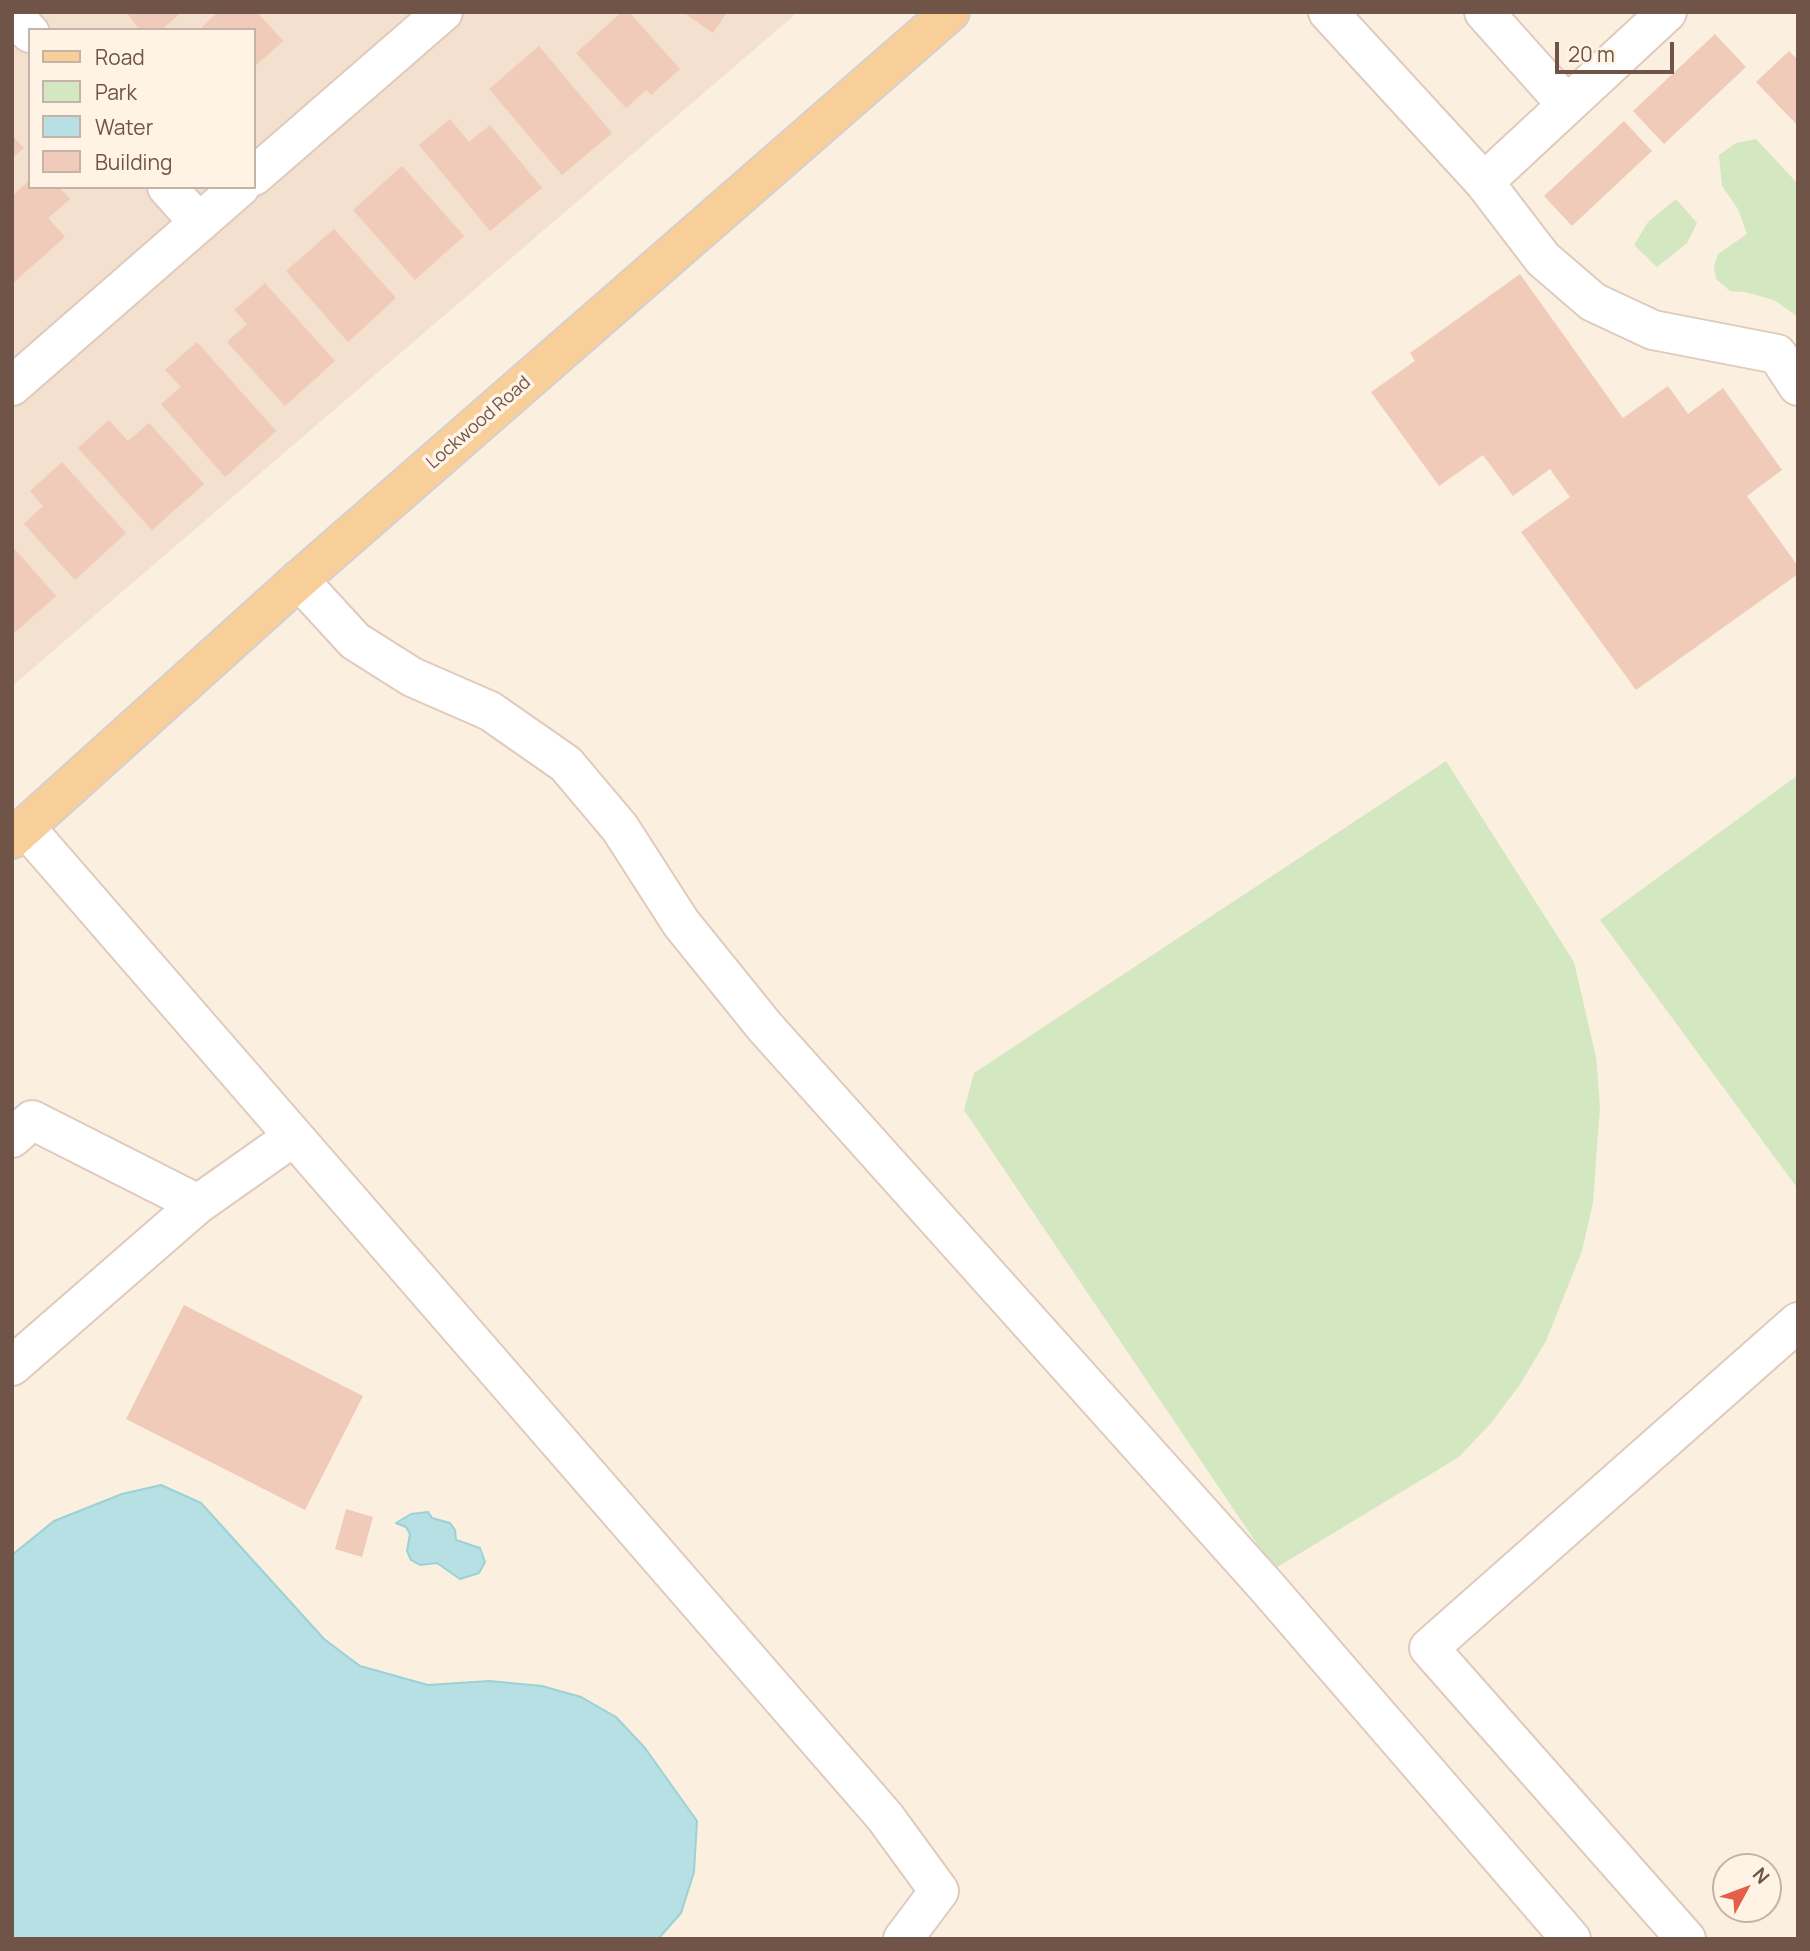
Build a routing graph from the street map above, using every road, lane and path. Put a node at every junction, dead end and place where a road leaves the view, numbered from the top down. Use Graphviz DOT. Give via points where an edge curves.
graph roads {
  1 [pos="443,12"];
  2 [pos="950,12"];
  3 [pos="1328,12"];
  4 [pos="1484,12"];
  5 [pos="12,14"];
  6 [pos="1655,16"];
  7 [pos="28,31"];
  8 [pos="1567,105"];
  9 [pos="256,174"];
  10 [pos="1484,182"];
  11 [pos="169,189"];
  12 [pos="238,189"];
  13 [pos="199,223"];
  14 [pos="12,386"];
  15 [pos="1798,386"];
  16 [pos="299,580"];
  17 [pos="18,833"];
  18 [pos="293,1137"];
  19 [pos="12,1138"];
  20 [pos="198,1205"];
  21 [pos="1798,1322"];
  22 [pos="12,1366"];
  23 [pos="903,1939"];
  24 [pos="1571,1939"];
  25 [pos="1686,1939"];
  1 -- 9 [label="street"];
  2 -- 16 [label="main road, Lockwood Road"];
  3 -- 10 [label="street"];
  4 -- 8 [label="street"];
  5 -- 7 [label="street"];
  6 -- 8 [label="street"];
  8 -- 10 [label="street"];
  10 -- 15 [label="street" via="1543,259 1593,302 1653,330 1777,354"];
  11 -- 13 [label="street"];
  12 -- 13 [label="street"];
  13 -- 14 [label="street"];
  16 -- 17 [label="main road, Lockwood Road"];
  16 -- 24 [label="street" via="355,641 412,677 491,711 566,764 620,828 681,923 765,1027 1267,1587"];
  17 -- 18 [label="street"];
  18 -- 20 [label="street"];
  18 -- 23 [label="street" via="885,1817 939,1891"];
  19 -- 20 [label="street" via="32,1120"];
  20 -- 22 [label="street"];
  21 -- 25 [label="street" via="1429,1648"];
}
